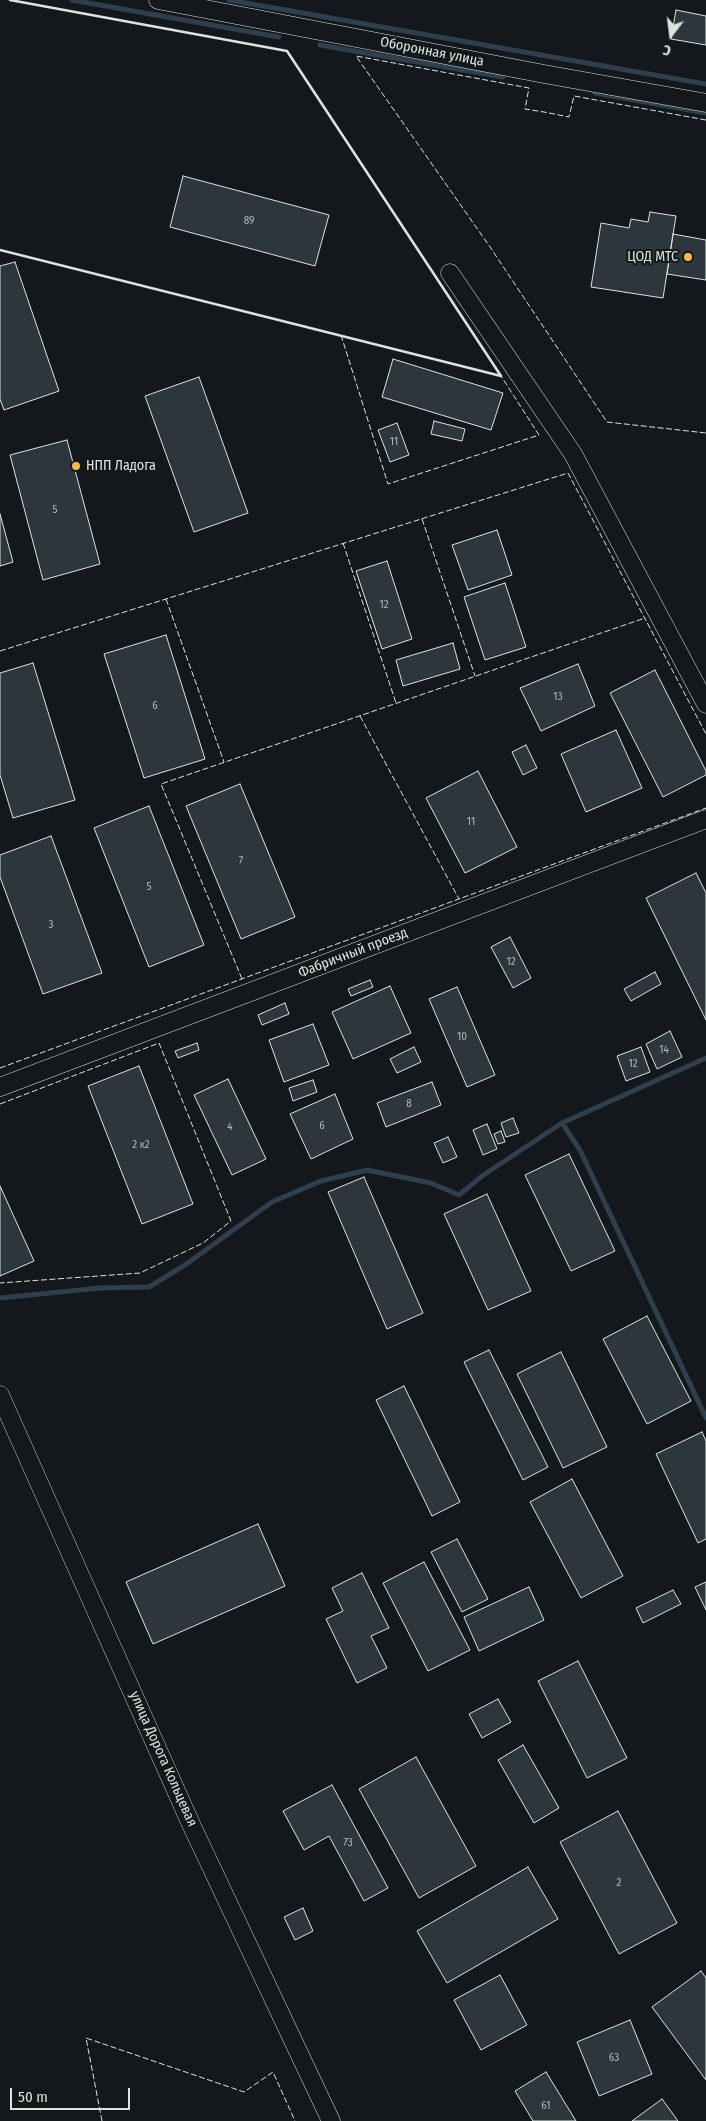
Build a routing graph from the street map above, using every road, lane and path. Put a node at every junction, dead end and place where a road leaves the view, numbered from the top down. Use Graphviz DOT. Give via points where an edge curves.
graph roads {
  1 [pos="158,0"];
  2 [pos="706,103"];
  3 [pos="450,273"];
  4 [pos="706,704"];
  5 [pos="706,819"];
  6 [pos="0,1087"];
  7 [pos="0,1395"];
  8 [pos="331,2121"];
  1 -- 2 [label="street, Оборонная улица"];
  3 -- 4 [label="street" via="573,454"];
  5 -- 6 [label="street, Фабричный проезд"];
  7 -- 8 [label="street, улица Дорога Кольцевая" via="190,1822"];
}
